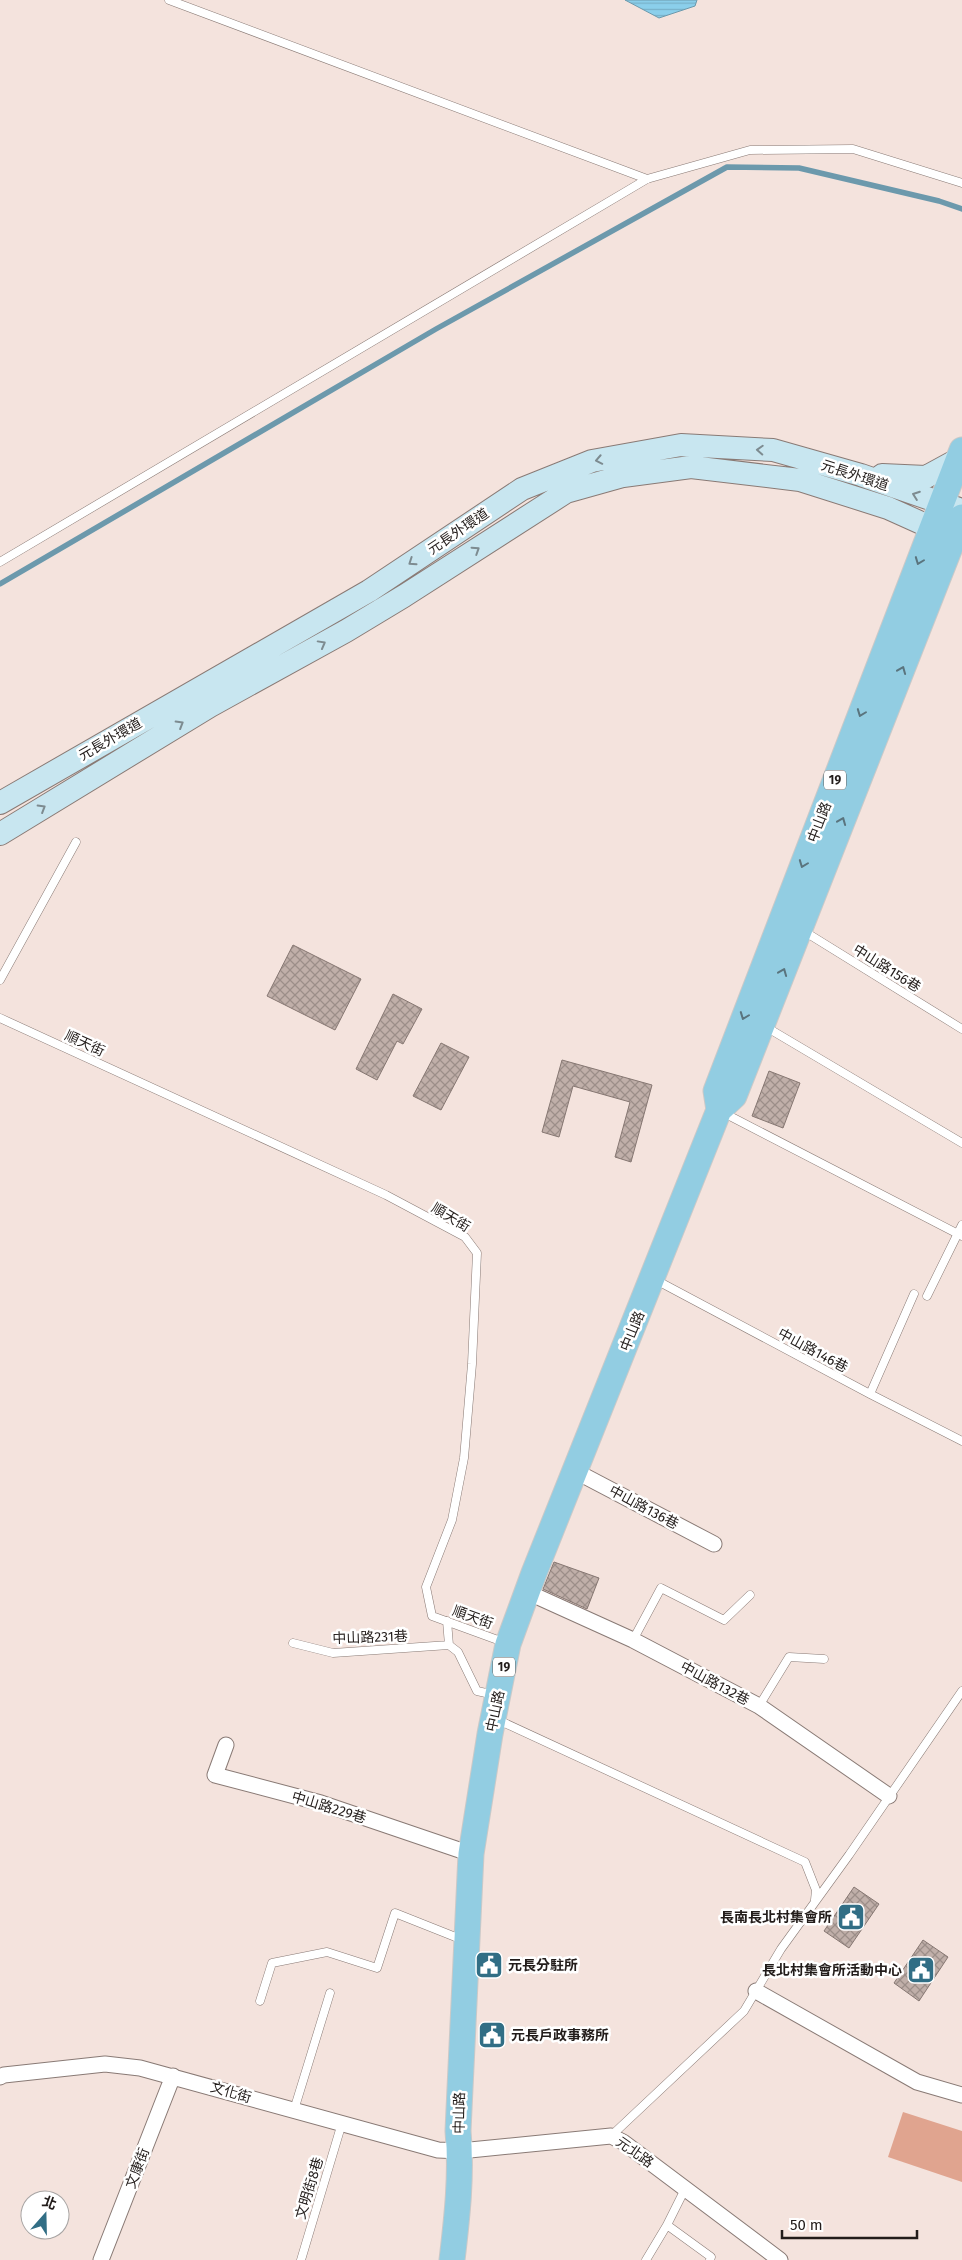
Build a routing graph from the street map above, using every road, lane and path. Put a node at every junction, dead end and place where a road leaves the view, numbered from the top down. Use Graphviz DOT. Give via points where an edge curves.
graph roads {
  1 [pos="169,0"];
  2 [pos="647,178"];
  3 [pos="962,183"];
  4 [pos="960,455"];
  5 [pos="861,475"];
  6 [pos="952,507"];
  7 [pos="949,527"];
  8 [pos="0,562"];
  9 [pos="0,803"];
  10 [pos="0,834"];
  11 [pos="76,842"];
  12 [pos="800,928"];
  13 [pos="0,980"];
  14 [pos="0,1018"];
  15 [pos="762,1024"];
  16 [pos="962,1029"];
  17 [pos="719,1110"];
  18 [pos="962,1142"];
  19 [pos="962,1225"];
  20 [pos="960,1235"];
  21 [pos="653,1279"];
  22 [pos="914,1294"];
  23 [pos="927,1296"];
  24 [pos="870,1394"];
  25 [pos="962,1441"];
  26 [pos="575,1471"];
  27 [pos="714,1544"];
  28 [pos="527,1592"];
  29 [pos="750,1595"];
  30 [pos="447,1621"];
  31 [pos="634,1640"];
  32 [pos="293,1643"];
  33 [pos="508,1644"];
  34 [pos="449,1646"];
  35 [pos="824,1659"];
  36 [pos="962,1691"];
  37 [pos="759,1706"];
  38 [pos="496,1707"];
  39 [pos="226,1745"];
  40 [pos="889,1796"];
  41 [pos="471,1854"];
  42 [pos="815,1902"];
  43 [pos="465,1941"];
  44 [pos="756,1991"];
  45 [pos="330,1993"];
  46 [pos="260,2001"];
  47 [pos="1,2075"];
  48 [pos="173,2076"];
  49 [pos="962,2095"];
  50 [pos="294,2110"];
  51 [pos="342,2124"];
  52 [pos="611,2136"];
  53 [pos="460,2150"];
  54 [pos="685,2189"];
  55 [pos="667,2225"];
  56 [pos="101,2260"];
  57 [pos="301,2260"];
  58 [pos="452,2260"];
  59 [pos="646,2260"];
  60 [pos="710,2260"];
  61 [pos="780,2260"];
  1 -- 2 [label="lane"];
  2 -- 3 [label="lane" via="750,150 853,149"];
  2 -- 8 [label="lane"];
  4 -- 5 [label="street" via="926,477"];
  4 -- 6 [label="main road, 中山路 / 19"];
  6 -- 5 [label="street, 元長外環道, one-way"];
  5 -- 9 [label="street, 元長外環道, one-way" via="773,450 681,445 592,461 522,489 369,591"];
  6 -- 7 [label="main road, 中山路 / 19"];
  10 -- 7 [label="street, 元長外環道, one-way" via="210,706 396,601 566,492 623,476 691,467 800,480"];
  12 -- 7 [label="main road, 中山路 / 19, one-way"];
  7 -- 17 [label="main road, 中山路 / 19, one-way" via="716,1091"];
  11 -- 13 [label="lane"];
  15 -- 12 [label="main road, 中山路 / 19, one-way"];
  12 -- 16 [label="lane, 中山路156巷"];
  14 -- 30 [label="lane, 順天街" via="386,1195 465,1237 477,1253 464,1458 452,1520 426,1586 432,1616"];
  15 -- 17 [label="main road, 中山路 / 19" via="734,1096"];
  15 -- 18 [label="lane"];
  17 -- 20 [label="lane"];
  17 -- 21 [label="main road, 中山路 / 19"];
  19 -- 20 [label="lane"];
  20 -- 23 [label="lane"];
  21 -- 24 [label="lane, 中山路146巷"];
  21 -- 26 [label="main road, 中山路 / 19"];
  22 -- 24 [label="lane"];
  24 -- 25 [label="lane, 中山路146巷"];
  26 -- 27 [label="street, 中山路136巷"];
  26 -- 28 [label="main road, 中山路 / 19"];
  28 -- 31 [label="street, 中山路132巷"];
  28 -- 33 [label="main road, 中山路 / 19"];
  29 -- 31 [label="lane" via="724,1620 661,1588"];
  30 -- 33 [label="lane, 順天街"];
  30 -- 34 [label="lane"];
  31 -- 37 [label="street, 中山路132巷"];
  32 -- 34 [label="lane, 中山路231巷" via="333,1653"];
  33 -- 38 [label="main road, 中山路 / 19"];
  34 -- 38 [label="lane" via="458,1652 477,1691"];
  35 -- 37 [label="lane" via="788,1657"];
  36 -- 40 [label="lane"];
  37 -- 40 [label="street, 中山路132巷"];
  38 -- 41 [label="main road, 中山路 / 19"];
  38 -- 42 [label="lane" via="806,1862 816,1890"];
  39 -- 41 [label="street, 中山路229巷" via="216,1775 321,1803"];
  40 -- 42 [label="lane"];
  41 -- 43 [label="main road, 中山路 / 19"];
  42 -- 44 [label="lane"];
  43 -- 46 [label="lane" via="395,1913 377,1968 327,1952 272,1963"];
  43 -- 53 [label="main road, 中山路 / 19"];
  44 -- 49 [label="street" via="917,2082"];
  44 -- 52 [label="lane" via="744,2011"];
  45 -- 50 [label="lane"];
  47 -- 48 [label="street, 文化街" via="105,2064"];
  48 -- 50 [label="street, 文化街"];
  48 -- 56 [label="street, 文康街"];
  50 -- 51 [label="street, 文化街"];
  51 -- 53 [label="street, 文化街" via="438,2150"];
  51 -- 57 [label="lane, 文明街8巷"];
  52 -- 53 [label="street, 元北路"];
  52 -- 54 [label="street, 元北路" via="624,2142"];
  53 -- 58 [label="main road, 中山路 / 19"];
  54 -- 55 [label="lane"];
  54 -- 61 [label="street, 元北路"];
  55 -- 59 [label="lane"];
  55 -- 60 [label="lane"];
}
